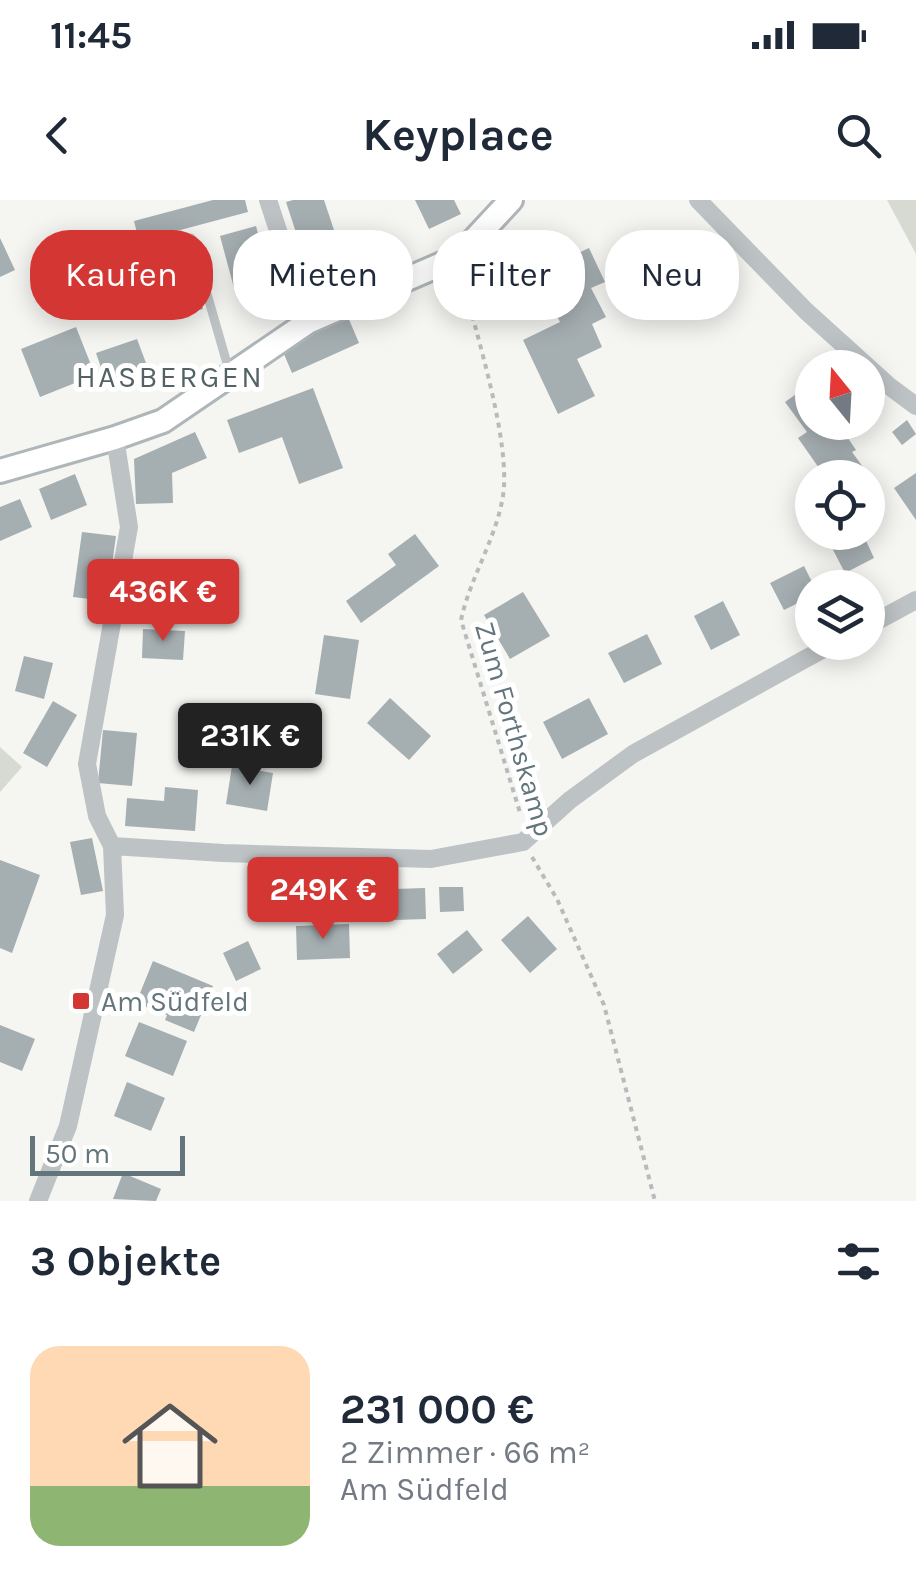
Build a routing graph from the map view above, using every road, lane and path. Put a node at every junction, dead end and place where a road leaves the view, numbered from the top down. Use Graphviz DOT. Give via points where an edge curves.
graph roads {
  1 [pos="268,200"];
  2 [pos="512,200"];
  3 [pos="698,200"];
  4 [pos="484,230"];
  5 [pos="433,268"];
  6 [pos="213,315"];
  7 [pos="473,320"];
  8 [pos="308,322"];
  9 [pos="230,374"];
  10 [pos="916,406"];
  11 [pos="115,438"];
  12 [pos="0,471"];
  13 [pos="916,600"];
  14 [pos="885,617"];
  15 [pos="803,660"];
  16 [pos="523,842"];
  17 [pos="112,846"];
  18 [pos="38,1201"];
  19 [pos="655,1201"];
  1 -- 8 [label="street"];
  2 -- 4 [label="street"];
  3 -- 10 [label="street" via="806,311"];
  5 -- 8 [label="street"];
  6 -- 9 [label="lane"];
  7 -- 16 [label="path, Zum Forthskamp" via="503,450 503,495 461,620 521,809"];
  8 -- 9 [label="street"];
  9 -- 11 [label="street" via="163,421"];
  11 -- 12 [label="street"];
  11 -- 17 [label="street" via="129,526 87,764 97,816"];
  13 -- 14 [label="street"];
  15 -- 16 [label="street" via="633,754"];
  16 -- 17 [label="street" via="432,860"];
  16 -- 19 [label="path, Zum Forthskamp" via="557,899 604,1005"];
  17 -- 18 [label="street" via="112,931 68,1126"];
}
